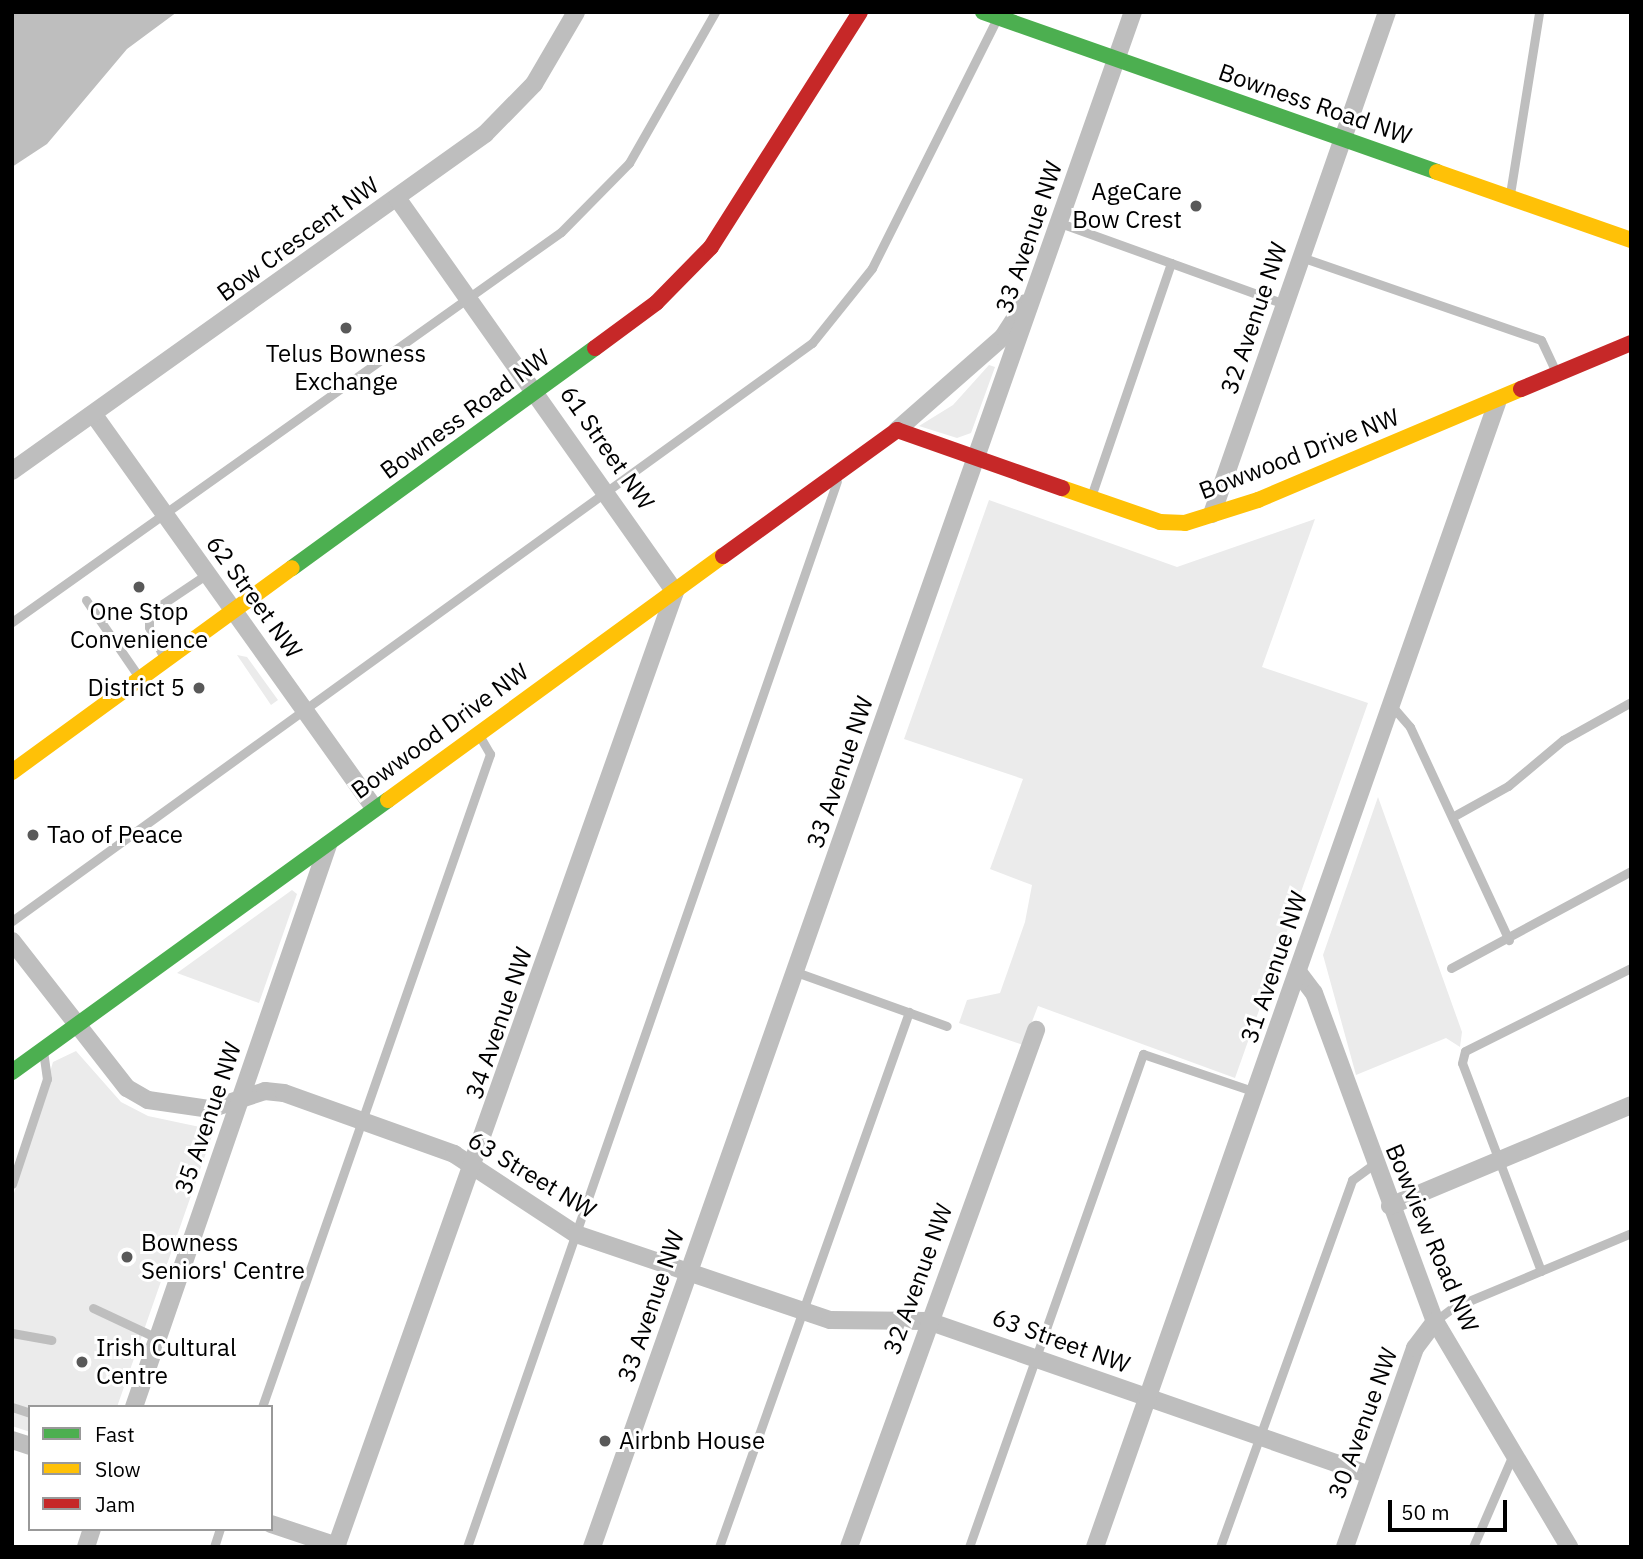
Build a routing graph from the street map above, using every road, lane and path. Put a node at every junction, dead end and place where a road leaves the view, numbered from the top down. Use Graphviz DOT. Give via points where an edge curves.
graph roads {
  1 [pos="576,12"];
  2 [pos="715,12"];
  3 [pos="860,12"];
  4 [pos="1133,12"];
  5 [pos="1387,12"];
  6 [pos="1539,12"];
  7 [pos="993,14"];
  8 [pos="1116,58"];
  9 [pos="1343,137"];
  10 [pos="1509,196"];
  11 [pos="397,198"];
  12 [pos="1060,223"];
  13 [pos="1631,240"];
  14 [pos="1301,257"];
  15 [pos="1171,263"];
  16 [pos="1042,276"];
  17 [pos="465,294"];
  18 [pos="1284,304"];
  19 [pos="1631,343"];
  20 [pos="1558,375"];
  21 [pos="537,390"];
  22 [pos="1497,403"];
  23 [pos="94,415"];
  24 [pos="897,430"];
  25 [pos="977,458"];
  26 [pos="12,471"];
  27 [pos="839,476"];
  28 [pos="608,492"];
  29 [pos="1090,497"];
  30 [pos="1212,514"];
  31 [pos="164,515"];
  32 [pos="207,574"];
  33 [pos="675,592"];
  34 [pos="86,600"];
  35 [pos="232,608"];
  36 [pos="12,622"];
  37 [pos="165,659"];
  38 [pos="140,678"];
  39 [pos="1631,702"];
  40 [pos="1391,705"];
  41 [pos="304,707"];
  42 [pos="478,733"];
  43 [pos="12,772"];
  44 [pos="374,807"];
  45 [pos="1454,816"];
  46 [pos="328,845"];
  47 [pos="1631,871"];
  48 [pos="12,921"];
  49 [pos="1509,940"];
  50 [pos="12,941"];
  51 [pos="1451,968"];
  52 [pos="1631,968"];
  53 [pos="796,972"];
  54 [pos="1298,972"];
  55 [pos="909,1012"];
  56 [pos="74,1026"];
  57 [pos="947,1026"];
  58 [pos="1036,1030"];
  59 [pos="42,1050"];
  60 [pos="12,1072"];
  61 [pos="1255,1092"];
  62 [pos="241,1098"];
  63 [pos="1631,1105"];
  64 [pos="363,1121"];
  65 [pos="1496,1162"];
  66 [pos="1373,1165"];
  67 [pos="474,1171"];
  68 [pos="12,1184"];
  69 [pos="1390,1206"];
  70 [pos="1631,1233"];
  71 [pos="576,1234"];
  72 [pos="1541,1271"];
  73 [pos="688,1273"];
  74 [pos="93,1308"];
  75 [pos="800,1312"];
  76 [pos="928,1321"];
  77 [pos="1435,1321"];
  78 [pos="12,1333"];
  79 [pos="157,1338"];
  80 [pos="51,1340"];
  81 [pos="1036,1357"];
  82 [pos="1147,1398"];
  83 [pos="135,1405"];
  84 [pos="263,1405"];
  85 [pos="1259,1437"];
  86 [pos="1512,1457"];
  87 [pos="1370,1475"];
  88 [pos="273,1525"];
  89 [pos="337,1546"];
  90 [pos="467,1547"];
  91 [pos="592,1547"];
  92 [pos="719,1547"];
  93 [pos="849,1547"];
  94 [pos="969,1547"];
  95 [pos="1095,1547"];
  96 [pos="1220,1547"];
  97 [pos="1345,1547"];
  98 [pos="1473,1547"];
  99 [pos="1569,1547"];
  1 -- 11 [label="street, Bow Crescent NW" via="511,113"];
  2 -- 17 [label="lane" via="606,193 561,232"];
  3 -- 21 [label="street, Bowness Road NW" via="711,247 656,303"];
  4 -- 8 [label="street, 33 Avenue NW"];
  5 -- 9 [label="street, 32 Avenue NW"];
  6 -- 10 [label="lane"];
  7 -- 8 [label="street, Bowness Road NW"];
  7 -- 28 [label="lane" via="872,268 838,318"];
  8 -- 9 [label="street, Bowness Road NW"];
  8 -- 12 [label="street, 33 Avenue NW"];
  9 -- 10 [label="street, Bowness Road NW"];
  9 -- 14 [label="street, 32 Avenue NW"];
  10 -- 13 [label="street, Bowness Road NW"];
  11 -- 17 [label="street, 61 Street NW"];
  11 -- 23 [label="street, Bow Crescent NW"];
  12 -- 15 [label="lane"];
  12 -- 16 [label="street, 33 Avenue NW"];
  14 -- 18 [label="street, 32 Avenue NW"];
  14 -- 20 [label="lane" via="1541,341"];
  15 -- 18 [label="lane"];
  15 -- 29 [label="lane"];
  16 -- 24 [label="street, Bowwood Drive NW" via="1003,337"];
  16 -- 25 [label="street, 33 Avenue NW"];
  17 -- 21 [label="street, 61 Street NW"];
  17 -- 31 [label="lane"];
  18 -- 30 [label="street, 32 Avenue NW"];
  19 -- 20 [label="street, Bowwood Drive NW"];
  20 -- 22 [label="street, Bowwood Drive NW"];
  21 -- 28 [label="street, 61 Street NW"];
  21 -- 35 [label="street, Bowness Road NW"];
  22 -- 30 [label="street, Bowwood Drive NW"];
  22 -- 40 [label="street, 31 Avenue NW"];
  23 -- 26 [label="street, Bow Crescent NW"];
  23 -- 31 [label="street, 62 Street NW"];
  24 -- 25 [label="street, Bowwood Drive NW"];
  24 -- 27 [label="street, Bowwood Drive NW"];
  25 -- 29 [label="street, Bowwood Drive NW"];
  25 -- 53 [label="street, 33 Avenue NW"];
  27 -- 33 [label="street, Bowwood Drive NW"];
  27 -- 71 [label="lane"];
  28 -- 33 [label="street, 61 Street NW"];
  28 -- 41 [label="lane"];
  29 -- 30 [label="street, Bowwood Drive NW" via="1160,522"];
  31 -- 32 [label="street, 62 Street NW"];
  31 -- 36 [label="lane"];
  32 -- 35 [label="street, 62 Street NW"];
  32 -- 37 [label="lane" via="149,613 149,627"];
  33 -- 42 [label="street, Bowwood Drive NW"];
  33 -- 67 [label="street, 34 Avenue NW"];
  34 -- 38 [label="lane"];
  35 -- 37 [label="street, Bowness Road NW"];
  35 -- 41 [label="street, 62 Street NW"];
  37 -- 38 [label="street, Bowness Road NW"];
  38 -- 43 [label="street, Bowness Road NW"];
  39 -- 45 [label="lane" via="1563,740 1508,786"];
  40 -- 45 [label="lane" via="1410,727"];
  40 -- 54 [label="street, 31 Avenue NW"];
  41 -- 44 [label="street, 62 Street NW"];
  41 -- 48 [label="lane"];
  42 -- 44 [label="street, Bowwood Drive NW"];
  42 -- 64 [label="lane" via="490,754"];
  44 -- 46 [label="street, Bowwood Drive NW"];
  45 -- 49 [label="lane"];
  46 -- 56 [label="street, Bowwood Drive NW"];
  46 -- 62 [label="street, 35 Avenue NW"];
  47 -- 49 [label="lane"];
  49 -- 51 [label="lane"];
  50 -- 56 [label="street, 63 Street NW"];
  52 -- 65 [label="lane" via="1465,1051 1462,1063"];
  53 -- 55 [label="lane"];
  53 -- 73 [label="street, 33 Avenue NW"];
  54 -- 61 [label="street, 31 Avenue NW"];
  54 -- 66 [label="street, Bowview Road NW" via="1314,993"];
  55 -- 57 [label="lane"];
  55 -- 75 [label="lane"];
  56 -- 59 [label="street, Bowwood Drive NW"];
  56 -- 62 [label="street, 63 Street NW" via="127,1088 148,1100 211,1109"];
  58 -- 76 [label="street, 32 Avenue NW"];
  59 -- 60 [label="street, Bowwood Drive NW"];
  59 -- 68 [label="lane" via="47,1079"];
  61 -- 81 [label="lane" via="1143,1055"];
  61 -- 82 [label="street, 31 Avenue NW"];
  62 -- 64 [label="street, 63 Street NW" via="284,1093"];
  62 -- 79 [label="street, 35 Avenue NW"];
  63 -- 65 [label="street"];
  64 -- 67 [label="street, 63 Street NW" via="454,1154"];
  64 -- 84 [label="lane"];
  65 -- 69 [label="street"];
  65 -- 72 [label="lane"];
  66 -- 69 [label="street, Bowview Road NW"];
  66 -- 85 [label="lane" via="1352,1181"];
  67 -- 71 [label="street, 63 Street NW"];
  67 -- 89 [label="street, 34 Avenue NW"];
  69 -- 77 [label="street, Bowview Road NW"];
  70 -- 72 [label="lane"];
  71 -- 73 [label="street, 63 Street NW"];
  71 -- 90 [label="lane"];
  72 -- 77 [label="lane"];
  73 -- 75 [label="street, 63 Street NW"];
  73 -- 91 [label="street, 33 Avenue NW"];
  74 -- 79 [label="lane"];
  75 -- 76 [label="street, 63 Street NW" via="830,1320"];
  75 -- 92 [label="lane"];
  76 -- 81 [label="street, 63 Street NW"];
  76 -- 93 [label="street, 32 Avenue NW"];
  77 -- 86 [label="street, Bowview Road NW"];
  77 -- 87 [label="street, 30 Avenue NW" via="1415,1348"];
  78 -- 80 [label="lane"];
  79 -- 83 [label="street, 35 Avenue NW"];
  81 -- 82 [label="street, 63 Street NW"];
  81 -- 94 [label="lane"];
  82 -- 85 [label="street, 63 Street NW"];
  82 -- 95 [label="street, 31 Avenue NW"];
  85 -- 87 [label="street, 63 Street NW"];
  85 -- 96 [label="lane"];
  86 -- 98 [label="lane"];
  86 -- 99 [label="street, Bowview Road NW"];
  87 -- 97 [label="street, 30 Avenue NW"];
  88 -- 89 [label="street"];
}
